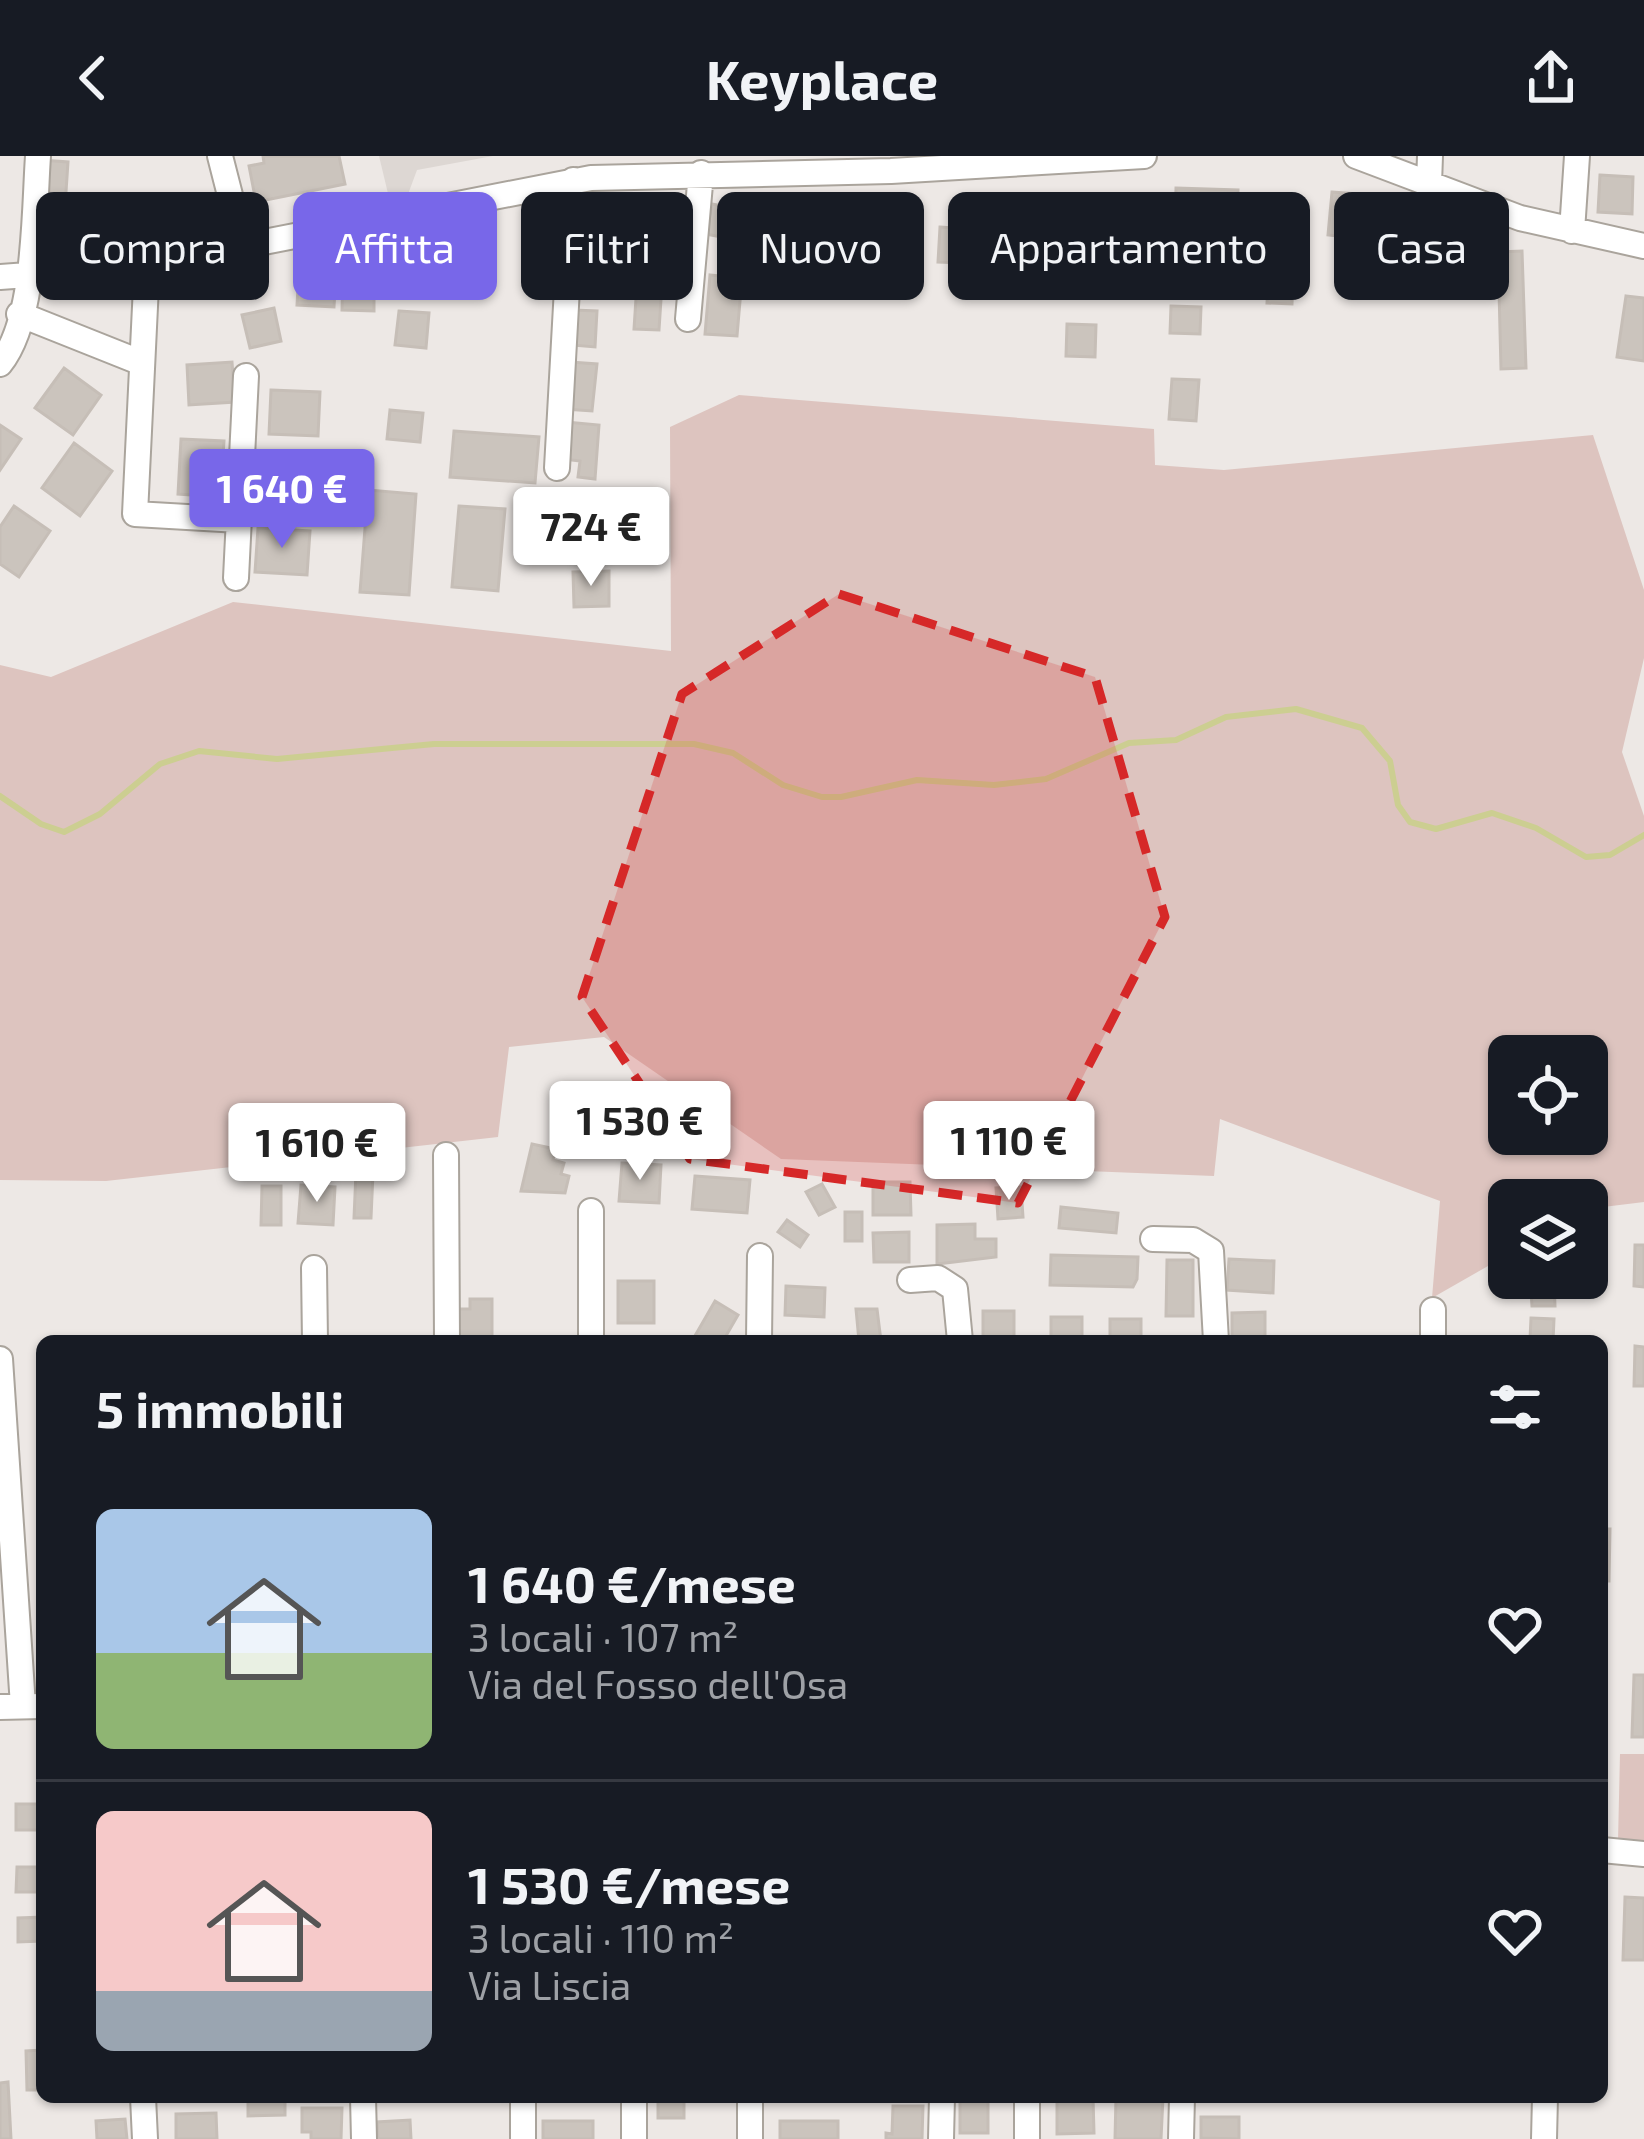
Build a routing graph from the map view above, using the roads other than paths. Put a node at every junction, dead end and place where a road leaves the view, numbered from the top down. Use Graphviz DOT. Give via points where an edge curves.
graph roads {
  1 [pos="38,156"];
  2 [pos="220,156"];
  3 [pos="1144,156"];
  4 [pos="1356,156"];
  5 [pos="1430,156"];
  6 [pos="1577,156"];
  7 [pos="1113,157"];
  8 [pos="958,162"];
  9 [pos="741,164"];
  10 [pos="701,173"];
  11 [pos="573,180"];
  12 [pos="1429,184"];
  13 [pos="229,192"];
  14 [pos="1572,231"];
  15 [pos="269,241"];
  16 [pos="1644,246"];
  17 [pos="36,275"];
  18 [pos="28,276"];
  19 [pos="0,277"];
  20 [pos="145,300"];
  21 [pos="20,314"];
  22 [pos="688,319"];
  23 [pos="142,363"];
  24 [pos="0,364"];
  25 [pos="246,376"];
  26 [pos="557,468"];
  27 [pos="238,520"];
  28 [pos="236,578"];
  29 [pos="446,1155"];
  30 [pos="591,1211"];
  31 [pos="1153,1239"];
  32 [pos="760,1256"];
  33 [pos="314,1268"];
  34 [pos="910,1280"];
  35 [pos="1433,1310"];
  36 [pos="315,1335"];
  37 [pos="448,1335"];
  38 [pos="591,1335"];
  39 [pos="760,1335"];
  40 [pos="959,1335"];
  41 [pos="1216,1335"];
  42 [pos="1433,1335"];
  43 [pos="0,1360"];
  44 [pos="22,1706"];
  45 [pos="1608,1851"];
  46 [pos="1644,1854"];
  47 [pos="143,2103"];
  48 [pos="363,2103"];
  49 [pos="523,2103"];
  50 [pos="634,2103"];
  51 [pos="750,2103"];
  52 [pos="942,2103"];
  53 [pos="1027,2103"];
  54 [pos="1182,2103"];
  55 [pos="1545,2103"];
  56 [pos="145,2139"];
  57 [pos="364,2139"];
  58 [pos="523,2139"];
  59 [pos="634,2139"];
  60 [pos="750,2139"];
  61 [pos="941,2139"];
  62 [pos="1027,2139"];
  63 [pos="1181,2139"];
  64 [pos="1544,2139"];
  1 -- 18 [label="street"];
  2 -- 13 [label="street"];
  3 -- 7 [label="street"];
  4 -- 12 [label="street"];
  5 -- 12 [label="street"];
  6 -- 14 [label="street"];
  7 -- 8 [label="street"];
  8 -- 9 [label="street"];
  9 -- 10 [label="street"];
  10 -- 11 [label="street"];
  10 -- 22 [label="street"];
  11 -- 15 [label="street"];
  11 -- 26 [label="street"];
  12 -- 14 [label="street"];
  14 -- 16 [label="street"];
  17 -- 18 [label="street"];
  18 -- 19 [label="street"];
  18 -- 21 [label="street"];
  20 -- 23 [label="street"];
  21 -- 23 [label="street"];
  21 -- 24 [label="street"];
  23 -- 27 [label="street" via="135,514"];
  25 -- 27 [label="street"];
  27 -- 28 [label="street"];
  29 -- 37 [label="street"];
  30 -- 38 [label="street"];
  31 -- 41 [label="street" via="1193,1240 1210,1251"];
  32 -- 39 [label="street"];
  33 -- 36 [label="street"];
  34 -- 40 [label="street" via="938,1278 955,1289"];
  35 -- 42 [label="street"];
  43 -- 44 [label="street"];
  45 -- 46 [label="street"];
  47 -- 56 [label="street"];
  48 -- 57 [label="street"];
  49 -- 58 [label="street"];
  50 -- 59 [label="street"];
  51 -- 60 [label="street"];
  52 -- 61 [label="street"];
  53 -- 62 [label="street"];
  54 -- 63 [label="street"];
  55 -- 64 [label="street"];
}
